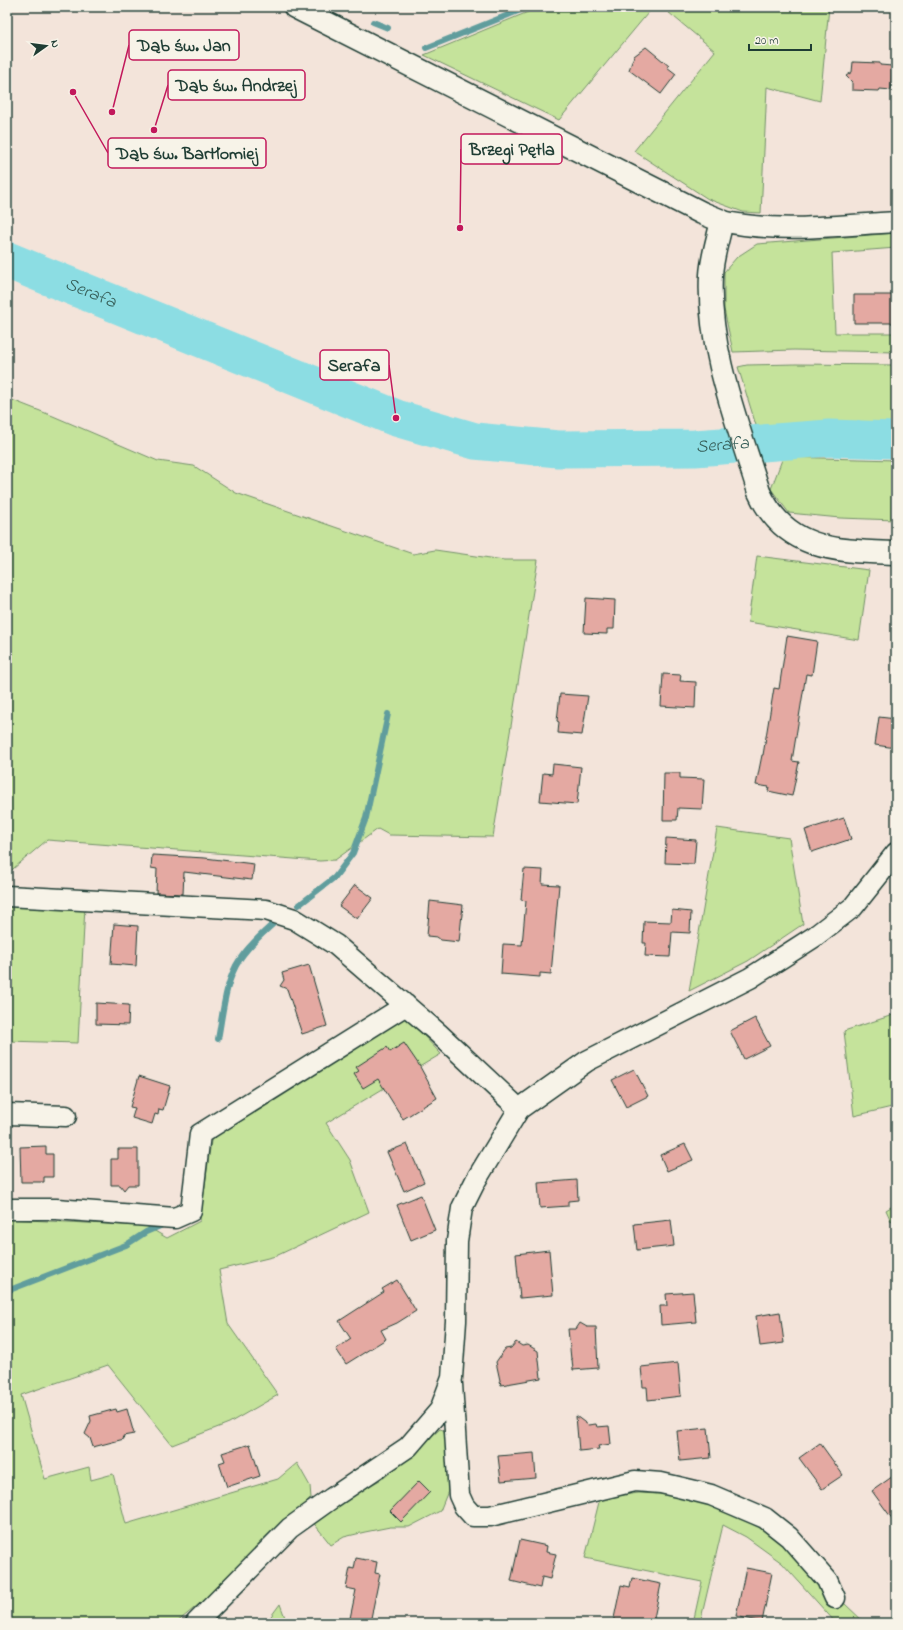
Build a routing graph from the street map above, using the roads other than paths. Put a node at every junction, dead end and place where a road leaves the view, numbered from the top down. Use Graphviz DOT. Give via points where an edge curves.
graph roads {
  1 [pos="294,7"];
  2 [pos="722,222"];
  3 [pos="896,222"];
  4 [pos="896,553"];
  5 [pos="896,853"];
  6 [pos="7,896"];
  7 [pos="406,1005"];
  8 [pos="519,1109"];
  9 [pos="7,1114"];
  10 [pos="66,1116"];
  11 [pos="7,1209"];
  12 [pos="452,1378"];
  13 [pos="835,1598"];
  14 [pos="196,1623"];
  1 -- 2 [label="street"];
  2 -- 3 [label="street" via="777,229"];
  2 -- 4 [label="street" via="710,285 713,324 722,372 765,505 774,518 806,541 818,546 836,550"];
  5 -- 8 [label="street" via="853,907 814,937 750,978 587,1061"];
  6 -- 7 [label="street" via="266,910 294,919 336,945"];
  7 -- 8 [label="street"];
  7 -- 11 [label="street" via="200,1134 191,1211 175,1218 56,1209"];
  8 -- 12 [label="street" via="462,1208 457,1241"];
  9 -- 10 [label="street"];
  12 -- 13 [label="street" via="459,1495 473,1516 490,1516 635,1480 661,1483 711,1495 765,1518 789,1537 827,1580"];
  12 -- 14 [label="street" via="440,1410 408,1447 290,1528"];
}
